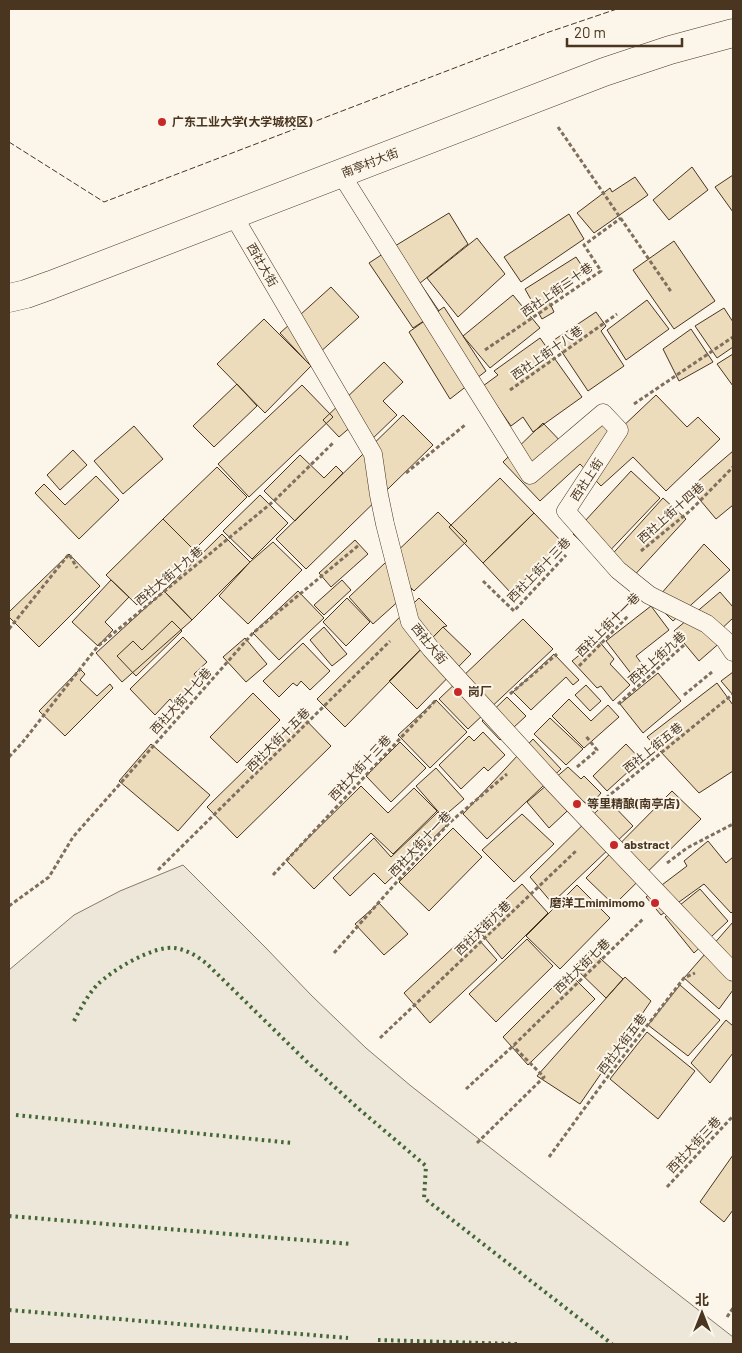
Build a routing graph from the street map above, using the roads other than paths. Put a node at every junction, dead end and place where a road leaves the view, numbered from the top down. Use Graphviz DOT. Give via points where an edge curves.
graph roads {
  1 [pos="733,33"];
  2 [pos="341,174"];
  3 [pos="233,215"];
  4 [pos="9,298"];
  5 [pos="733,652"];
  6 [pos="728,967"];
  1 -- 2 [label="street, 南亭村大街" via="604,72"];
  2 -- 3 [label="street, 南亭村大街"];
  2 -- 5 [label="lane, 西社上街" via="530,475 603,413 619,430 566,511 618,570 649,595 707,624"];
  3 -- 4 [label="street, 南亭村大街"];
  3 -- 6 [label="lane, 西社大街" via="373,454 385,524 410,622 488,713"];
}
